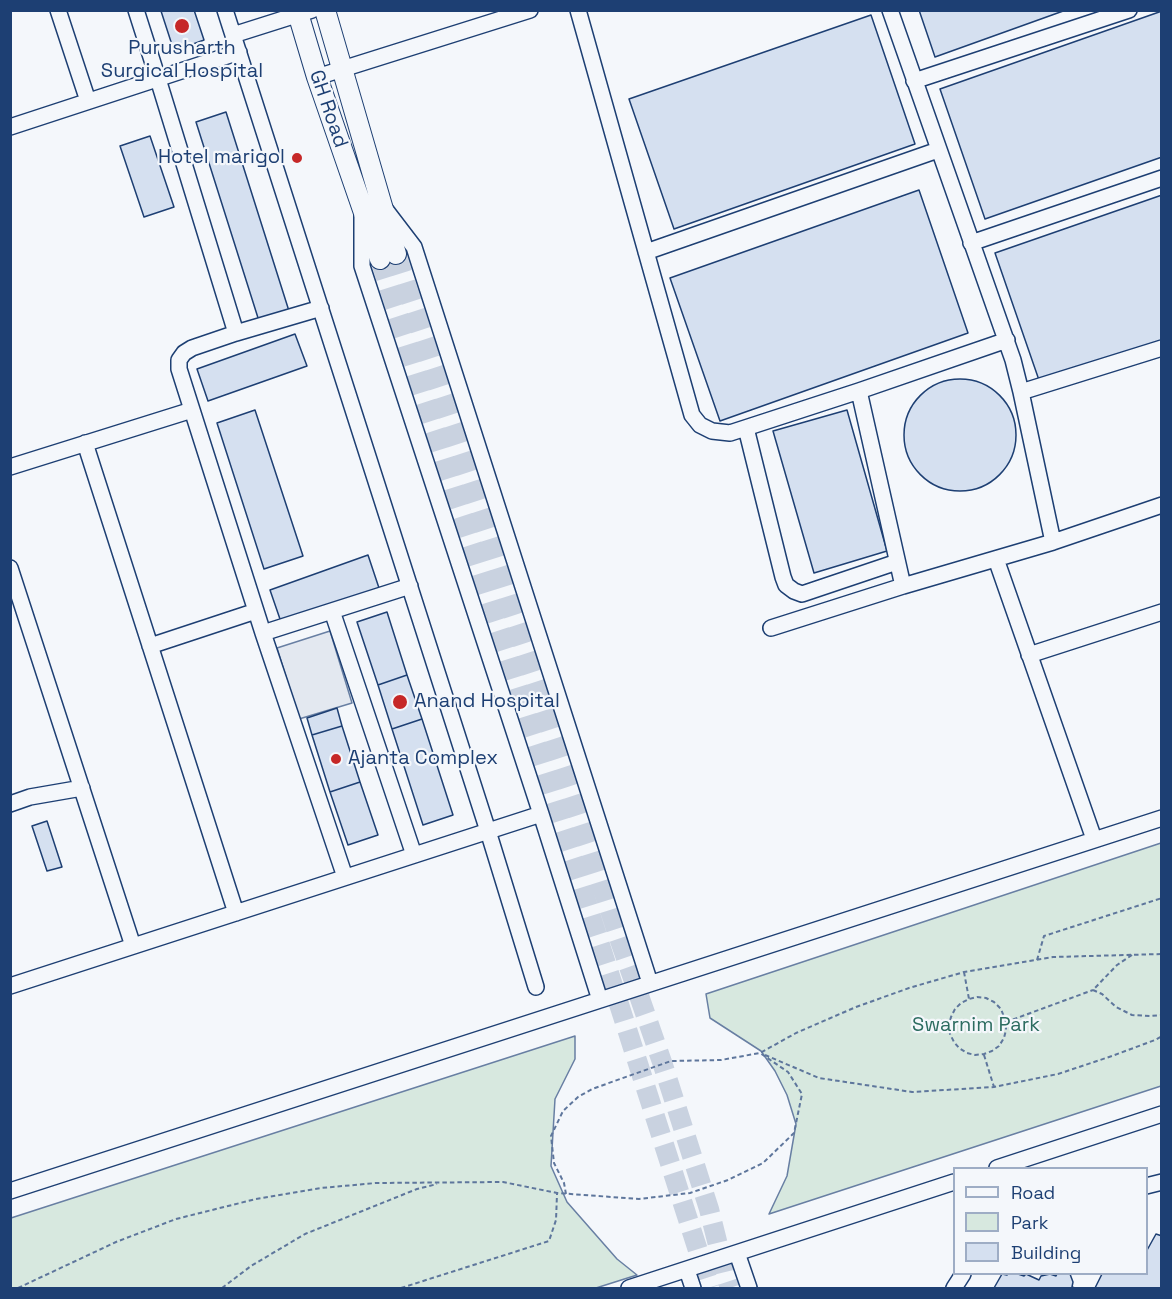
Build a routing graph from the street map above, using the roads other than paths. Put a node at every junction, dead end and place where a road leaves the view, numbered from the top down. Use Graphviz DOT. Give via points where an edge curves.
graph roads {
  1 [pos="58,10"];
  2 [pos="136,10"];
  3 [pos="225,10"];
  4 [pos="325,10"];
  5 [pos="530,10"];
  6 [pos="578,10"];
  7 [pos="890,10"];
  8 [pos="1129,10"];
  9 [pos="303,12"];
  10 [pos="233,35"];
  11 [pos="239,52"];
  12 [pos="342,68"];
  13 [pos="317,77"];
  14 [pos="158,79"];
  15 [pos="914,81"];
  16 [pos="88,101"];
  17 [pos="10,127"];
  18 [pos="938,150"];
  19 [pos="1161,178"];
  20 [pos="382,204"];
  21 [pos="362,207"];
  22 [pos="971,243"];
  23 [pos="646,252"];
  24 [pos="321,308"];
  25 [pos="236,333"];
  26 [pos="1007,340"];
  27 [pos="1161,348"];
  28 [pos="859,391"];
  29 [pos="1021,392"];
  30 [pos="192,410"];
  31 [pos="746,428"];
  32 [pos="85,444"];
  33 [pos="10,467"];
  34 [pos="1161,506"];
  35 [pos="1053,542"];
  36 [pos="996,559"];
  37 [pos="897,562"];
  38 [pos="10,568"];
  39 [pos="410,586"];
  40 [pos="903,586"];
  41 [pos="256,611"];
  42 [pos="332,611"];
  43 [pos="1161,612"];
  44 [pos="771,628"];
  45 [pos="263,633"];
  46 [pos="150,646"];
  47 [pos="1029,655"];
  48 [pos="82,788"];
  49 [pos="10,804"];
  50 [pos="541,814"];
  51 [pos="1161,818"];
  52 [pos="488,831"];
  53 [pos="1094,839"];
  54 [pos="414,855"];
  55 [pos="345,877"];
  56 [pos="236,913"];
  57 [pos="133,946"];
  58 [pos="651,983"];
  59 [pos="10,986"];
  60 [pos="536,987"];
  61 [pos="600,1000"];
  62 [pos="1161,1114"];
  63 [pos="1038,1162"];
  64 [pos="1003,1167"];
  65 [pos="953,1182"];
  66 [pos="10,1191"];
  67 [pos="737,1253"];
  68 [pos="687,1270"];
  69 [pos="962,1275"];
  70 [pos="629,1288"];
  71 [pos="693,1288"];
  72 [pos="749,1288"];
  73 [pos="954,1288"];
  1 -- 16 [label="street"];
  2 -- 14 [label="street"];
  3 -- 10 [label="street"];
  4 -- 12 [label="main road, GH Road"];
  5 -- 12 [label="street"];
  6 -- 23 [label="street"];
  7 -- 15 [label="street"];
  8 -- 15 [label="street"];
  9 -- 10 [label="street"];
  9 -- 13 [label="main road, GH Road"];
  10 -- 11 [label="street"];
  11 -- 14 [label="street"];
  11 -- 24 [label="street"];
  12 -- 13 [label="street"];
  12 -- 20 [label="main road, GH Road"];
  13 -- 21 [label="main road, GH Road"];
  14 -- 16 [label="street"];
  14 -- 25 [label="street"];
  15 -- 18 [label="street"];
  16 -- 17 [label="street"];
  18 -- 22 [label="street"];
  18 -- 23 [label="street"];
  19 -- 22 [label="street"];
  20 -- 21 [label="main road, GH Road" via="388,257"];
  20 -- 58 [label="street" via="414,247"];
  21 -- 50 [label="street" via="362,266"];
  22 -- 26 [label="street"];
  23 -- 31 [label="street" via="692,415 712,431 730,433"];
  24 -- 25 [label="street"];
  24 -- 39 [label="street"];
  25 -- 30 [label="street" via="192,348 179,360"];
  26 -- 28 [label="street"];
  26 -- 29 [label="street"];
  27 -- 29 [label="street"];
  28 -- 31 [label="street"];
  28 -- 37 [label="street"];
  29 -- 35 [label="street"];
  30 -- 32 [label="street"];
  30 -- 41 [label="street"];
  31 -- 37 [label="street" via="786,585 802,594"];
  32 -- 33 [label="street"];
  32 -- 46 [label="street"];
  34 -- 35 [label="street"];
  35 -- 36 [label="street"];
  36 -- 40 [label="street"];
  36 -- 47 [label="street"];
  37 -- 40 [label="street"];
  38 -- 48 [label="street"];
  39 -- 42 [label="street"];
  39 -- 52 [label="street"];
  40 -- 44 [label="street"];
  41 -- 45 [label="street"];
  41 -- 46 [label="street"];
  42 -- 45 [label="street"];
  42 -- 54 [label="street"];
  43 -- 47 [label="street"];
  45 -- 55 [label="street"];
  46 -- 56 [label="street"];
  47 -- 53 [label="street"];
  48 -- 49 [label="street"];
  48 -- 57 [label="street"];
  50 -- 52 [label="street"];
  50 -- 61 [label="street"];
  51 -- 53 [label="street"];
  52 -- 54 [label="street"];
  52 -- 60 [label="street"];
  53 -- 58 [label="street"];
  54 -- 55 [label="street"];
  55 -- 56 [label="street"];
  56 -- 57 [label="street"];
  57 -- 59 [label="street"];
  58 -- 61 [label="street"];
  61 -- 66 [label="street"];
  62 -- 63 [label="street"];
  63 -- 64 [label="street"];
  65 -- 67 [label="street"];
  67 -- 68 [label="street"];
  67 -- 72 [label="street"];
  68 -- 70 [label="street"];
  68 -- 71 [label="street"];
  69 -- 73 [label="street"];
}
